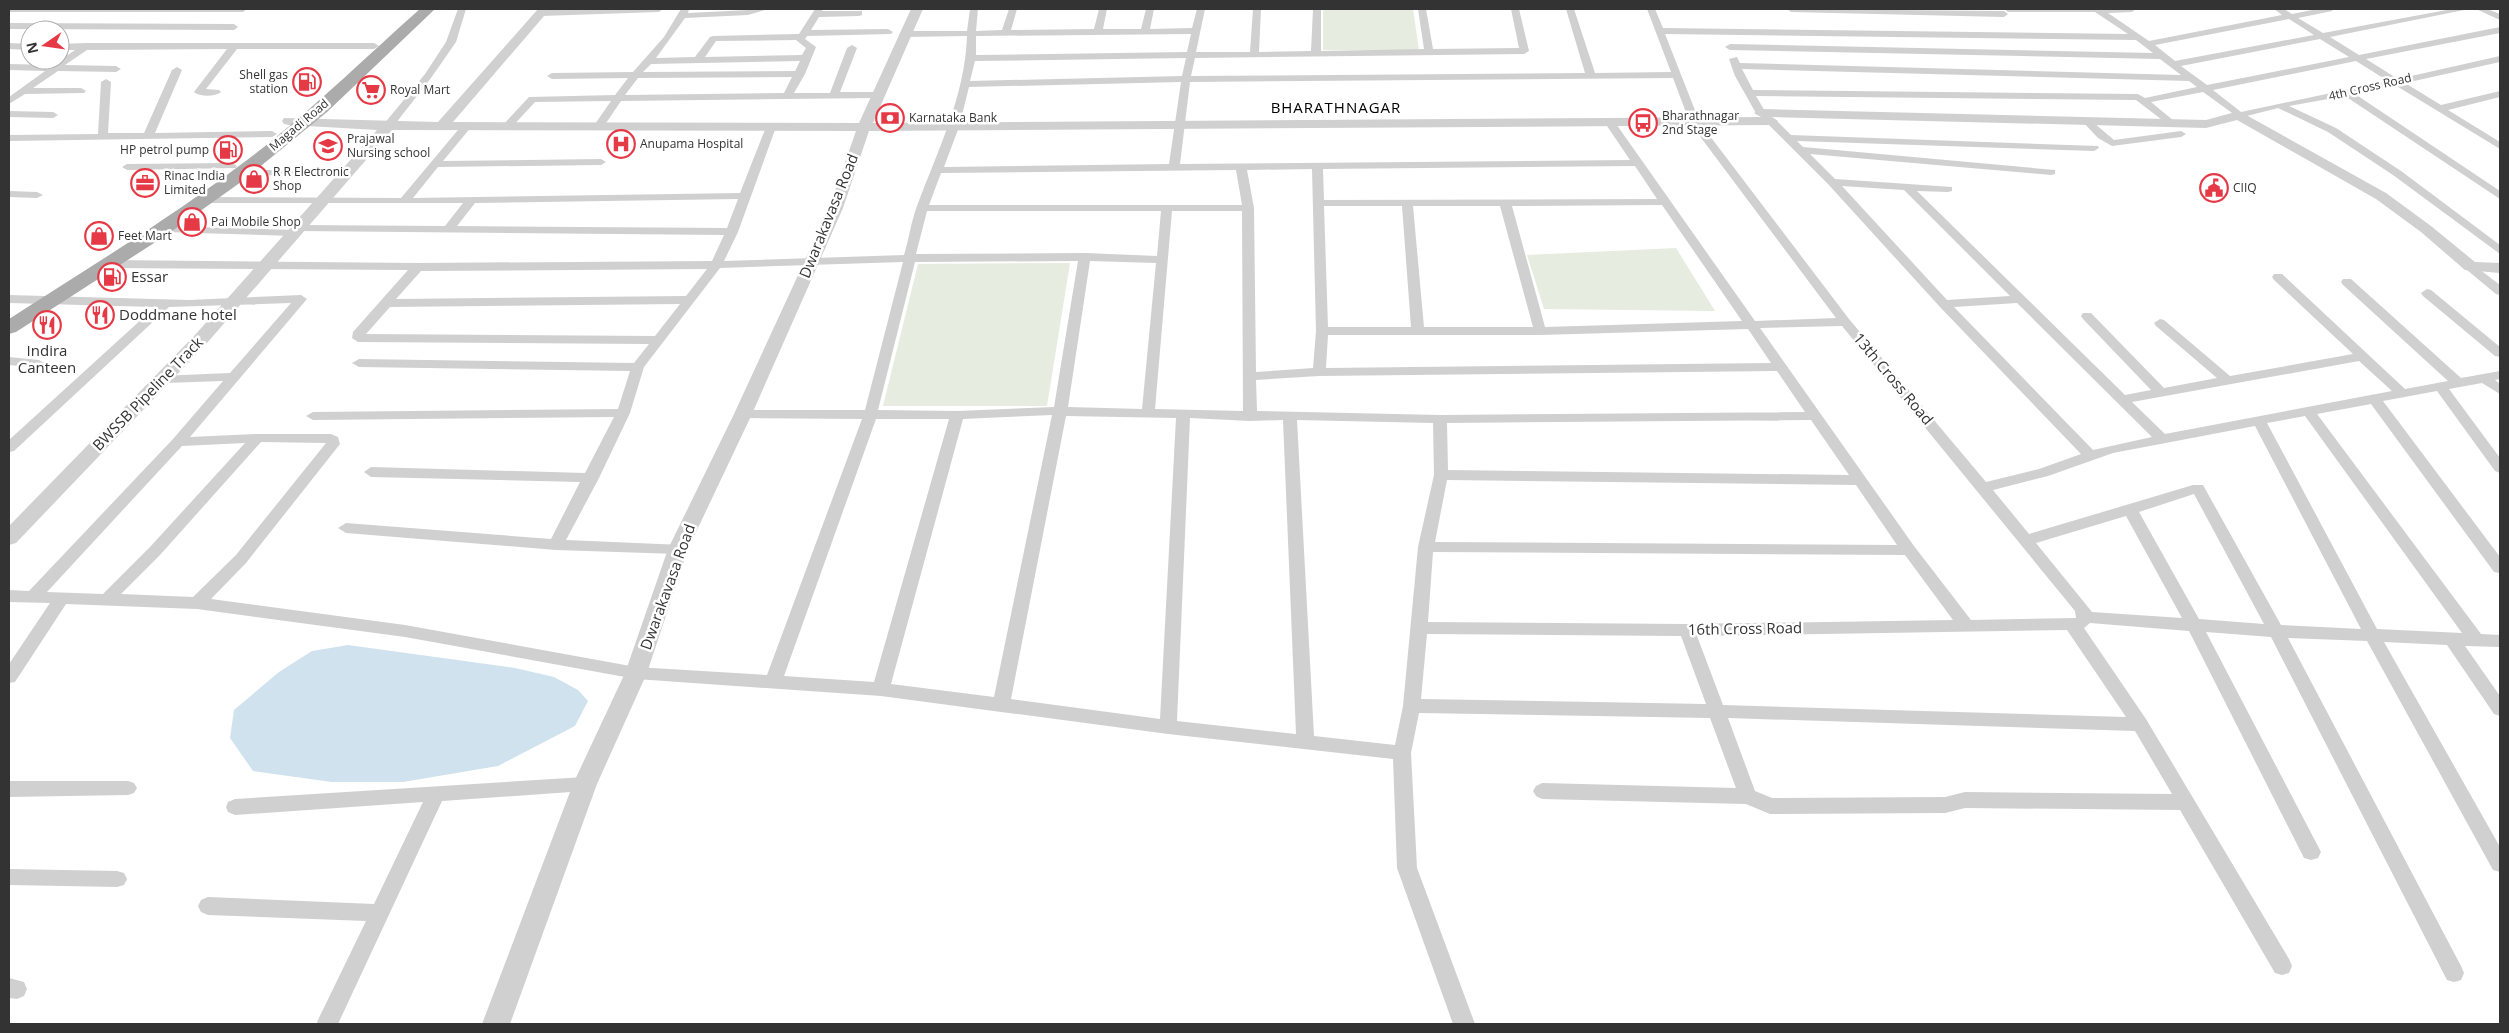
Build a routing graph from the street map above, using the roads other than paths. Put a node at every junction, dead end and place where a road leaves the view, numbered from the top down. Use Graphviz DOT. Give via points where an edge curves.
graph roads {
  1 [pos="9,9"];
  2 [pos="137,9"];
  3 [pos="243,9"];
  4 [pos="413,9"];
  5 [pos="428,9"];
  6 [pos="462,9"];
  7 [pos="659,9"];
  8 [pos="764,9"];
  9 [pos="916,9"];
  10 [pos="974,9"];
  11 [pos="1013,9"];
  12 [pos="1103,9"];
  13 [pos="1150,9"];
  14 [pos="1201,9"];
  15 [pos="1257,9"];
  16 [pos="1317,9"];
  17 [pos="1422,9"];
  18 [pos="1515,9"];
  19 [pos="1570,9"];
  20 [pos="1642,9"];
  21 [pos="1651,9"];
  22 [pos="1790,9"];
  23 [pos="2097,9"];
  24 [pos="2132,9"];
  25 [pos="2278,9"];
  26 [pos="2329,9"];
  27 [pos="2465,9"];
  28 [pos="2480,9"];
  29 [pos="754,10"];
  30 [pos="542,11"];
  31 [pos="2006,11"];
  32 [pos="683,12"];
  33 [pos="817,12"];
  34 [pos="859,13"];
  35 [pos="2290,16"];
  36 [pos="2500,17"];
  37 [pos="1843,21"];
  38 [pos="9,26"];
  39 [pos="234,27"];
  40 [pos="111,28"];
  41 [pos="2500,30"];
  42 [pos="1145,31"];
  43 [pos="1196,31"];
  44 [pos="1658,31"];
  45 [pos="888,32"];
  46 [pos="972,32"];
  47 [pos="1006,32"];
  48 [pos="1098,32"];
  49 [pos="1724,32"];
  50 [pos="904,34"];
  51 [pos="802,35"];
  52 [pos="2054,37"];
  53 [pos="2138,37"];
  54 [pos="2325,37"];
  55 [pos="2147,44"];
  56 [pos="374,46"];
  57 [pos="70,47"];
  58 [pos="84,47"];
  59 [pos="1730,47"];
  60 [pos="233,48"];
  61 [pos="852,48"];
  62 [pos="1429,52"];
  63 [pos="1316,53"];
  64 [pos="1254,54"];
  65 [pos="1192,55"];
  66 [pos="2074,56"];
  67 [pos="2160,56"];
  68 [pos="70,57"];
  69 [pos="806,58"];
  70 [pos="971,58"];
  71 [pos="2359,58"];
  72 [pos="2500,59"];
  73 [pos="698,60"];
  74 [pos="648,61"];
  75 [pos="1528,63"];
  76 [pos="2174,64"];
  77 [pos="1736,66"];
  78 [pos="70,67"];
  79 [pos="116,69"];
  80 [pos="52,70"];
  81 [pos="177,70"];
  82 [pos="800,74"];
  83 [pos="1676,75"];
  84 [pos="2104,75"];
  85 [pos="552,76"];
  86 [pos="636,76"];
  87 [pos="1590,76"];
  88 [pos="2188,78"];
  89 [pos="1186,79"];
  90 [pos="2393,81"];
  91 [pos="106,82"];
  92 [pos="965,84"];
  93 [pos="2205,90"];
  94 [pos="9,91"];
  95 [pos="23,91"];
  96 [pos="81,91"];
  97 [pos="216,92"];
  98 [pos="1749,93"];
  99 [pos="2347,93"];
  100 [pos="2500,94"];
  101 [pos="877,95"];
  102 [pos="834,96"];
  103 [pos="787,97"];
  104 [pos="617,98"];
  105 [pos="2141,99"];
  106 [pos="9,101"];
  107 [pos="2279,105"];
  108 [pos="2439,109"];
  109 [pos="9,114"];
  110 [pos="53,115"];
  111 [pos="2239,115"];
  112 [pos="1766,117"];
  113 [pos="297,121"];
  114 [pos="2088,121"];
  115 [pos="1610,123"];
  116 [pos="1695,123"];
  117 [pos="2170,123"];
  118 [pos="388,126"];
  119 [pos="442,126"];
  120 [pos="467,126"];
  121 [pos="507,126"];
  122 [pos="1179,126"];
  123 [pos="598,127"];
  124 [pos="771,127"];
  125 [pos="864,127"];
  126 [pos="954,127"];
  127 [pos="272,134"];
  128 [pos="2181,134"];
  129 [pos="104,136"];
  130 [pos="148,136"];
  131 [pos="9,138"];
  132 [pos="1790,138"];
  133 [pos="2500,146"];
  134 [pos="2094,148"];
  135 [pos="1800,150"];
  136 [pos="601,162"];
  137 [pos="1639,163"];
  138 [pos="436,164"];
  139 [pos="1317,165"];
  140 [pos="1174,166"];
  141 [pos="127,167"];
  142 [pos="1241,167"];
  143 [pos="236,169"];
  144 [pos="939,170"];
  145 [pos="2050,172"];
  146 [pos="347,173"];
  147 [pos="1832,182"];
  148 [pos="1908,187"];
  149 [pos="1948,189"];
  150 [pos="9,194"];
  151 [pos="37,195"];
  152 [pos="744,196"];
  153 [pos="2500,196"];
  154 [pos="202,200"];
  155 [pos="322,201"];
  156 [pos="404,201"];
  157 [pos="470,202"];
  158 [pos="1407,202"];
  159 [pos="1505,202"];
  160 [pos="1667,202"];
  161 [pos="1317,204"];
  162 [pos="922,208"];
  163 [pos="1167,208"];
  164 [pos="1248,208"];
  165 [pos="162,229"];
  166 [pos="448,230"];
  167 [pos="296,231"];
  168 [pos="732,232"];
  169 [pos="2500,250"];
  170 [pos="1085,257"];
  171 [pos="911,258"];
  172 [pos="1163,260"];
  173 [pos="812,262"];
  174 [pos="108,264"];
  175 [pos="266,265"];
  176 [pos="716,265"];
  177 [pos="2472,267"];
  178 [pos="418,268"];
  179 [pos="2500,268"];
  180 [pos="2278,277"];
  181 [pos="2347,282"];
  182 [pos="2500,291"];
  183 [pos="2427,293"];
  184 [pos="9,299"];
  185 [pos="2020,299"];
  186 [pos="690,300"];
  187 [pos="32,301"];
  188 [pos="51,301"];
  189 [pos="234,302"];
  190 [pos="388,303"];
  191 [pos="165,304"];
  192 [pos="1944,304"];
  193 [pos="9,315"];
  194 [pos="2087,316"];
  195 [pos="1845,322"];
  196 [pos="1752,323"];
  197 [pos="2160,323"];
  198 [pos="9,328"];
  199 [pos="1322,331"];
  200 [pos="1418,331"];
  201 [pos="1540,331"];
  202 [pos="659,340"];
  203 [pos="2500,352"];
  204 [pos="2360,357"];
  205 [pos="9,361"];
  206 [pos="39,364"];
  207 [pos="359,364"];
  208 [pos="638,366"];
  209 [pos="1782,367"];
  210 [pos="1319,372"];
  211 [pos="2500,375"];
  212 [pos="1250,376"];
  213 [pos="235,377"];
  214 [pos="2484,378"];
  215 [pos="165,379"];
  216 [pos="2226,380"];
  217 [pos="2459,384"];
  218 [pos="2440,386"];
  219 [pos="2500,390"];
  220 [pos="2160,392"];
  221 [pos="2402,394"];
  222 [pos="2122,398"];
  223 [pos="2374,399"];
  224 [pos="1060,412"];
  225 [pos="2309,412"];
  226 [pos="624,413"];
  227 [pos="871,413"];
  228 [pos="743,414"];
  229 [pos="1148,414"];
  230 [pos="957,415"];
  231 [pos="313,416"];
  232 [pos="1183,416"];
  233 [pos="1816,416"];
  234 [pos="1250,417"];
  235 [pos="1290,417"];
  236 [pos="1440,419"];
  237 [pos="2259,421"];
  238 [pos="257,438"];
  239 [pos="2162,438"];
  240 [pos="178,442"];
  241 [pos="9,448"];
  242 [pos="2090,455"];
  243 [pos="2500,468"];
  244 [pos="371,472"];
  245 [pos="1441,475"];
  246 [pos="592,478"];
  247 [pos="1862,480"];
  248 [pos="1982,488"];
  249 [pos="2130,510"];
  250 [pos="346,528"];
  251 [pos="9,538"];
  252 [pos="2027,540"];
  253 [pos="556,545"];
  254 [pos="1426,547"];
  255 [pos="678,549"];
  256 [pos="1909,550"];
  257 [pos="2500,568"];
  258 [pos="9,596"];
  259 [pos="34,596"];
  260 [pos="61,599"];
  261 [pos="107,599"];
  262 [pos="197,603"];
  263 [pos="2079,621"];
  264 [pos="1966,625"];
  265 [pos="2195,626"];
  266 [pos="1419,628"];
  267 [pos="1687,630"];
  268 [pos="2276,631"];
  269 [pos="2372,635"];
  270 [pos="2452,639"];
  271 [pos="2476,640"];
  272 [pos="2500,641"];
  273 [pos="636,673"];
  274 [pos="9,677"];
  275 [pos="773,682"];
  276 [pos="881,689"];
  277 [pos="1001,706"];
  278 [pos="1412,706"];
  279 [pos="2500,709"];
  280 [pos="1715,711"];
  281 [pos="2140,724"];
  282 [pos="1168,727"];
  283 [pos="1306,742"];
  284 [pos="1402,753"];
  285 [pos="585,784"];
  286 [pos="128,788"];
  287 [pos="9,789"];
  288 [pos="1542,791"];
  289 [pos="437,792"];
  290 [pos="1748,796"];
  291 [pos="2187,802"];
  292 [pos="235,807"];
  293 [pos="2311,852"];
  294 [pos="2500,864"];
  295 [pos="9,877"];
  296 [pos="118,878"];
  297 [pos="208,906"];
  298 [pos="378,913"];
  299 [pos="2282,966"];
  300 [pos="2454,973"];
  301 [pos="328,1022"];
  302 [pos="496,1024"];
  303 [pos="1464,1024"];
  1 -- 2 [label="street"];
  2 -- 3 [label="street"];
  2 -- 40 [label="street"];
  4 -- 56 [label="main road, Magadi Road"];
  5 -- 113 [label="main road, Magadi Road"];
  6 -- 118 [label="street, BWSSB Pipeline Track" via="451,42"];
  7 -- 30 [label="street"];
  8 -- 29 [label="street"];
  9 -- 50 [label="street, Dwarakavasa Road"];
  10 -- 46 [label="street"];
  11 -- 47 [label="street"];
  12 -- 48 [label="street"];
  13 -- 42 [label="street"];
  14 -- 43 [label="street"];
  15 -- 64 [label="street"];
  16 -- 63 [label="street"];
  17 -- 62 [label="street"];
  18 -- 75 [label="street"];
  19 -- 87 [label="street"];
  20 -- 21 [label="street"];
  21 -- 44 [label="street, 13th Cross Road"];
  22 -- 37 [label="street"];
  23 -- 24 [label="street"];
  23 -- 31 [label="street"];
  23 -- 53 [label="street"];
  25 -- 35 [label="street"];
  26 -- 35 [label="street"];
  27 -- 54 [label="street"];
  28 -- 36 [label="street"];
  29 -- 32 [label="street"];
  30 -- 119 [label="street"];
  31 -- 37 [label="street"];
  32 -- 74 [label="street" via="664,46"];
  33 -- 34 [label="street"];
  33 -- 51 [label="street"];
  35 -- 54 [label="street"];
  35 -- 55 [label="street"];
  37 -- 49 [label="street"];
  37 -- 52 [label="street"];
  38 -- 40 [label="street"];
  39 -- 40 [label="street"];
  40 -- 58 [label="street"];
  41 -- 71 [label="street"];
  42 -- 43 [label="street"];
  42 -- 48 [label="street"];
  43 -- 65 [label="street"];
  44 -- 49 [label="street"];
  44 -- 83 [label="street, 13th Cross Road"];
  45 -- 51 [label="street"];
  46 -- 47 [label="street"];
  46 -- 50 [label="street"];
  46 -- 70 [label="street"];
  47 -- 48 [label="street"];
  49 -- 59 [label="street"];
  50 -- 101 [label="street, Dwarakavasa Road"];
  51 -- 69 [label="street" via="800,40 811,47"];
  51 -- 73 [label="street" via="713,39"];
  52 -- 53 [label="street"];
  52 -- 66 [label="street"];
  53 -- 55 [label="street"];
  54 -- 71 [label="street"];
  54 -- 76 [label="street"];
  55 -- 67 [label="street"];
  56 -- 60 [label="street"];
  56 -- 113 [label="main road, Magadi Road"];
  57 -- 58 [label="street"];
  58 -- 60 [label="street"];
  58 -- 68 [label="street"];
  59 -- 66 [label="street"];
  59 -- 77 [label="street"];
  60 -- 97 [label="street" via="199,92"];
  61 -- 102 [label="street"];
  62 -- 63 [label="street"];
  62 -- 75 [label="street"];
  63 -- 64 [label="street"];
  64 -- 65 [label="street"];
  65 -- 70 [label="street"];
  65 -- 89 [label="street"];
  66 -- 67 [label="street"];
  66 -- 84 [label="street"];
  67 -- 76 [label="street"];
  69 -- 73 [label="street"];
  69 -- 82 [label="street"];
  70 -- 92 [label="street"];
  71 -- 90 [label="street"];
  71 -- 93 [label="street"];
  72 -- 90 [label="street, 4th Cross Road"];
  73 -- 74 [label="street"];
  74 -- 86 [label="street"];
  75 -- 87 [label="street"];
  75 -- 89 [label="street"];
  76 -- 88 [label="street"];
  77 -- 84 [label="street"];
  77 -- 98 [label="street"];
  78 -- 79 [label="street"];
  80 -- 95 [label="street"];
  81 -- 130 [label="street"];
  82 -- 86 [label="street"];
  82 -- 103 [label="street"];
  83 -- 87 [label="street"];
  83 -- 116 [label="street, 13th Cross Road"];
  84 -- 88 [label="street"];
  84 -- 105 [label="street"];
  85 -- 86 [label="street"];
  86 -- 104 [label="street"];
  88 -- 93 [label="street"];
  89 -- 92 [label="street"];
  89 -- 122 [label="street"];
  90 -- 99 [label="street, 4th Cross Road"];
  90 -- 108 [label="street"];
  91 -- 129 [label="street"];
  92 -- 126 [label="street"];
  93 -- 105 [label="street"];
  93 -- 111 [label="street"];
  94 -- 95 [label="street"];
  95 -- 96 [label="street"];
  95 -- 106 [label="street"];
  98 -- 105 [label="street"];
  98 -- 112 [label="street"];
  99 -- 107 [label="street, 4th Cross Road"];
  99 -- 153 [label="street"];
  100 -- 108 [label="street"];
  101 -- 102 [label="street"];
  101 -- 125 [label="street, Dwarakavasa Road"];
  102 -- 103 [label="street"];
  103 -- 104 [label="street"];
  104 -- 121 [label="street" via="532,99"];
  104 -- 123 [label="street"];
  105 -- 117 [label="street"];
  107 -- 111 [label="street, 4th Cross Road"];
  107 -- 169 [label="street" via="2332,130 2397,173"];
  108 -- 133 [label="street"];
  109 -- 110 [label="street"];
  111 -- 117 [label="street" via="2206,124"];
  111 -- 177 [label="street" via="2381,196"];
  112 -- 114 [label="street"];
  112 -- 116 [label="street"];
  112 -- 132 [label="street"];
  113 -- 118 [label="street"];
  113 -- 127 [label="main road, Magadi Road"];
  113 -- 143 [label="main road, Magadi Road"];
  114 -- 117 [label="street"];
  114 -- 128 [label="street" via="2112,143"];
  115 -- 116 [label="street"];
  115 -- 122 [label="street"];
  115 -- 137 [label="street"];
  116 -- 195 [label="street, 13th Cross Road"];
  118 -- 119 [label="street"];
  118 -- 146 [label="street, BWSSB Pipeline Track"];
  119 -- 120 [label="street"];
  120 -- 121 [label="street"];
  120 -- 138 [label="street"];
  121 -- 123 [label="street"];
  122 -- 126 [label="street"];
  122 -- 140 [label="street"];
  123 -- 124 [label="street"];
  124 -- 125 [label="street"];
  124 -- 152 [label="street"];
  125 -- 126 [label="street"];
  125 -- 173 [label="street, Dwarakavasa Road" via="836,208"];
  126 -- 144 [label="street"];
  127 -- 130 [label="street"];
  127 -- 143 [label="main road, Magadi Road"];
  129 -- 130 [label="street"];
  129 -- 131 [label="street"];
  132 -- 134 [label="street"];
  132 -- 135 [label="street"];
  135 -- 145 [label="street"];
  135 -- 147 [label="street"];
  136 -- 138 [label="street"];
  137 -- 139 [label="street"];
  137 -- 160 [label="street"];
  138 -- 156 [label="street"];
  139 -- 142 [label="street"];
  139 -- 161 [label="street"];
  140 -- 142 [label="street"];
  140 -- 144 [label="street"];
  141 -- 143 [label="street"];
  142 -- 164 [label="street"];
  143 -- 146 [label="street"];
  143 -- 154 [label="main road, Magadi Road"];
  143 -- 187 [label="main road, Magadi Road"];
  144 -- 162 [label="street"];
  146 -- 155 [label="street, BWSSB Pipeline Track"];
  147 -- 148 [label="street"];
  147 -- 192 [label="street"];
  148 -- 149 [label="street"];
  148 -- 185 [label="street"];
  150 -- 151 [label="street"];
  152 -- 157 [label="street"];
  152 -- 168 [label="street"];
  154 -- 155 [label="street"];
  154 -- 165 [label="main road, Magadi Road"];
  155 -- 156 [label="street"];
  155 -- 167 [label="street, BWSSB Pipeline Track"];
  156 -- 157 [label="street"];
  157 -- 166 [label="street"];
  158 -- 159 [label="street"];
  158 -- 161 [label="street"];
  158 -- 200 [label="street"];
  159 -- 160 [label="street"];
  159 -- 201 [label="street"];
  160 -- 196 [label="street"];
  161 -- 199 [label="street"];
  162 -- 163 [label="street"];
  162 -- 171 [label="street"];
  163 -- 164 [label="street"];
  163 -- 172 [label="street"];
  164 -- 212 [label="street"];
  165 -- 167 [label="street"];
  165 -- 174 [label="main road, Magadi Road"];
  166 -- 167 [label="street"];
  166 -- 168 [label="street"];
  167 -- 175 [label="street, BWSSB Pipeline Track"];
  168 -- 176 [label="street"];
  170 -- 171 [label="street"];
  170 -- 172 [label="street"];
  170 -- 224 [label="street"];
  171 -- 173 [label="street"];
  171 -- 227 [label="street"];
  172 -- 229 [label="street"];
  173 -- 176 [label="street"];
  173 -- 228 [label="street, Dwarakavasa Road"];
  174 -- 175 [label="street"];
  174 -- 188 [label="main road, Magadi Road"];
  175 -- 178 [label="street"];
  175 -- 189 [label="street, BWSSB Pipeline Track"];
  176 -- 178 [label="street"];
  176 -- 186 [label="street"];
  177 -- 179 [label="street"];
  177 -- 182 [label="street"];
  178 -- 190 [label="street"];
  180 -- 204 [label="street"];
  181 -- 217 [label="street"];
  183 -- 203 [label="street"];
  184 -- 187 [label="street"];
  185 -- 192 [label="street"];
  185 -- 222 [label="street"];
  186 -- 190 [label="street"];
  186 -- 202 [label="street"];
  187 -- 188 [label="street"];
  187 -- 193 [label="main road, Magadi Road"];
  188 -- 191 [label="street"];
  188 -- 198 [label="main road, Magadi Road"];
  189 -- 191 [label="street"];
  189 -- 213 [label="street" via="301,299"];
  189 -- 215 [label="street, BWSSB Pipeline Track"];
  190 -- 202 [label="street" via="358,338"];
  191 -- 241 [label="street"];
  192 -- 242 [label="street"];
  194 -- 220 [label="street"];
  195 -- 196 [label="street"];
  195 -- 248 [label="street, 13th Cross Road"];
  196 -- 201 [label="street"];
  196 -- 209 [label="street"];
  197 -- 216 [label="street"];
  199 -- 200 [label="street"];
  199 -- 210 [label="street"];
  200 -- 201 [label="street"];
  202 -- 208 [label="street"];
  204 -- 216 [label="street"];
  204 -- 221 [label="street"];
  205 -- 206 [label="street"];
  207 -- 208 [label="street"];
  208 -- 226 [label="street"];
  209 -- 210 [label="street"];
  209 -- 233 [label="street"];
  210 -- 212 [label="street"];
  211 -- 214 [label="street"];
  212 -- 234 [label="street"];
  213 -- 215 [label="street"];
  213 -- 240 [label="street"];
  214 -- 217 [label="street"];
  214 -- 219 [label="street"];
  215 -- 251 [label="street, BWSSB Pipeline Track"];
  216 -- 220 [label="street"];
  217 -- 218 [label="street"];
  218 -- 221 [label="street"];
  218 -- 243 [label="street"];
  220 -- 222 [label="street"];
  221 -- 223 [label="street"];
  222 -- 239 [label="street"];
  223 -- 225 [label="street"];
  223 -- 257 [label="street"];
  224 -- 229 [label="street"];
  224 -- 230 [label="street"];
  224 -- 277 [label="street"];
  225 -- 237 [label="street"];
  225 -- 271 [label="street"];
  226 -- 231 [label="street"];
  226 -- 246 [label="street"];
  227 -- 228 [label="street"];
  227 -- 230 [label="street"];
  227 -- 275 [label="street"];
  228 -- 255 [label="street, Dwarakavasa Road"];
  229 -- 232 [label="street"];
  230 -- 276 [label="street"];
  232 -- 234 [label="street"];
  232 -- 282 [label="street"];
  233 -- 236 [label="street"];
  233 -- 247 [label="street"];
  234 -- 235 [label="street"];
  235 -- 236 [label="street"];
  235 -- 283 [label="street"];
  236 -- 245 [label="street"];
  237 -- 239 [label="street"];
  237 -- 269 [label="street"];
  238 -- 240 [label="street"];
  238 -- 261 [label="street"];
  238 -- 262 [label="street" via="331,438 333,444 241,558"];
  239 -- 242 [label="street"];
  240 -- 259 [label="street"];
  242 -- 248 [label="street" via="2043,473"];
  244 -- 246 [label="street"];
  245 -- 247 [label="street"];
  245 -- 254 [label="street"];
  246 -- 253 [label="street"];
  247 -- 256 [label="street"];
  248 -- 252 [label="street, 13th Cross Road"];
  249 -- 252 [label="street"];
  249 -- 265 [label="street"];
  249 -- 268 [label="street" via="2198,488"];
  250 -- 253 [label="street"];
  252 -- 263 [label="street, 13th Cross Road" via="2082,608"];
  253 -- 255 [label="street"];
  254 -- 256 [label="street"];
  254 -- 266 [label="street"];
  255 -- 273 [label="street, Dwarakavasa Road"];
  256 -- 264 [label="street"];
  258 -- 259 [label="street"];
  259 -- 260 [label="street"];
  260 -- 261 [label="street"];
  260 -- 274 [label="street"];
  261 -- 262 [label="street"];
  262 -- 273 [label="street" via="405,631"];
  263 -- 264 [label="street, 16th Cross Road"];
  263 -- 265 [label="street, 16th Cross Road"];
  263 -- 281 [label="street, 13th Cross Road"];
  264 -- 267 [label="street, 16th Cross Road"];
  265 -- 268 [label="street, 16th Cross Road"];
  265 -- 293 [label="street"];
  266 -- 267 [label="street, 16th Cross Road"];
  266 -- 278 [label="street"];
  267 -- 280 [label="street"];
  268 -- 269 [label="street, 16th Cross Road"];
  268 -- 300 [label="street"];
  269 -- 270 [label="street, 16th Cross Road"];
  269 -- 294 [label="street"];
  270 -- 271 [label="street, 16th Cross Road"];
  270 -- 279 [label="street"];
  271 -- 272 [label="street, 16th Cross Road"];
  273 -- 275 [label="street"];
  273 -- 285 [label="street, Dwarakavasa Road"];
  275 -- 276 [label="street"];
  276 -- 277 [label="street"];
  277 -- 282 [label="street"];
  278 -- 280 [label="street"];
  278 -- 284 [label="street"];
  280 -- 281 [label="street"];
  280 -- 290 [label="street"];
  281 -- 291 [label="street, 13th Cross Road"];
  282 -- 283 [label="street"];
  283 -- 284 [label="street"];
  284 -- 303 [label="street" via="1407,868"];
  285 -- 289 [label="street"];
  285 -- 302 [label="street, Dwarakavasa Road"];
  286 -- 287 [label="street"];
  288 -- 290 [label="street"];
  289 -- 292 [label="street"];
  289 -- 298 [label="street"];
  290 -- 291 [label="street" via="1770,806 1945,805 1965,800"];
  291 -- 299 [label="street, 13th Cross Road"];
  295 -- 296 [label="street"];
  297 -- 298 [label="street"];
  298 -- 301 [label="street"];
}
